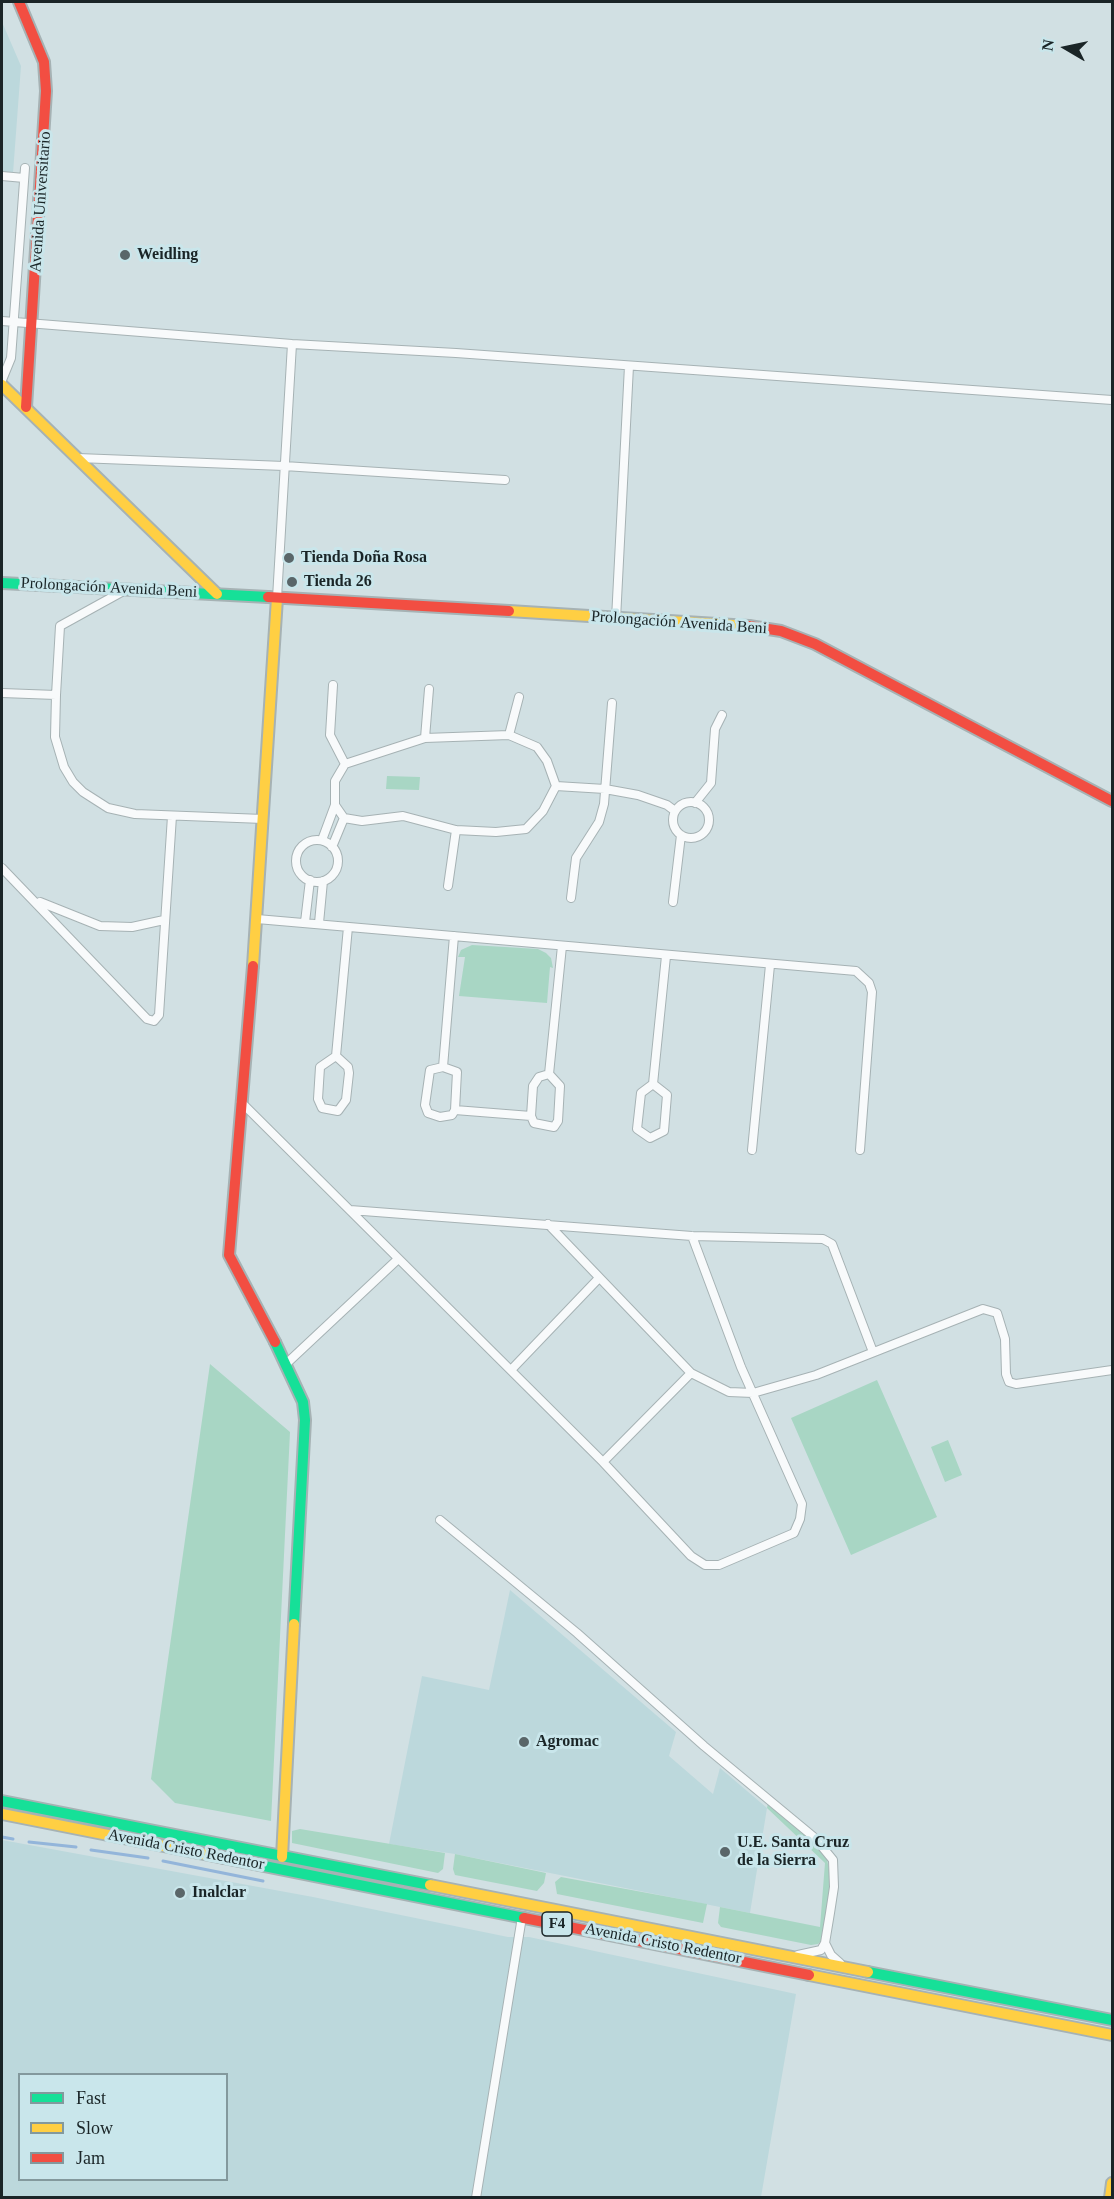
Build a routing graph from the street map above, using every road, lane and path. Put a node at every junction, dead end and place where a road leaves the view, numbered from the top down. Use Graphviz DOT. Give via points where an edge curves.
graph roads {
  1 [pos="19,2"];
  2 [pos="25,168"];
  3 [pos="2,176"];
  4 [pos="24,178"];
  5 [pos="2,321"];
  6 [pos="15,322"];
  7 [pos="33,323"];
  8 [pos="292,344"];
  9 [pos="628,366"];
  10 [pos="2,380"];
  11 [pos="2,385"];
  12 [pos="1113,400"];
  13 [pos="26,407"];
  14 [pos="78,458"];
  15 [pos="284,466"];
  16 [pos="505,480"];
  17 [pos="2,583"];
  18 [pos="127,589"];
  19 [pos="217,594"];
  20 [pos="277,598"];
  21 [pos="616,619"];
  22 [pos="333,685"];
  23 [pos="429,689"];
  24 [pos="2,693"];
  25 [pos="56,695"];
  26 [pos="519,697"];
  27 [pos="612,703"];
  28 [pos="722,715"];
  29 [pos="509,735"];
  30 [pos="425,738"];
  31 [pos="345,764"];
  32 [pos="556,786"];
  33 [pos="606,789"];
  34 [pos="1113,801"];
  35 [pos="695,803"];
  36 [pos="335,805"];
  37 [pos="675,811"];
  38 [pos="172,816"];
  39 [pos="344,818"];
  40 [pos="263,819"];
  41 [pos="456,830"];
  42 [pos="681,835"];
  43 [pos="322,840"];
  44 [pos="332,847"];
  45 [pos="2,870"];
  46 [pos="310,880"];
  47 [pos="323,881"];
  48 [pos="448,886"];
  49 [pos="571,898"];
  50 [pos="34,899"];
  51 [pos="673,902"];
  52 [pos="257,919"];
  53 [pos="164,920"];
  54 [pos="305,922"];
  55 [pos="320,923"];
  56 [pos="348,927"];
  57 [pos="454,936"];
  58 [pos="562,946"];
  59 [pos="666,956"];
  60 [pos="770,965"];
  61 [pos="336,1056"];
  62 [pos="443,1067"];
  63 [pos="549,1074"];
  64 [pos="653,1084"];
  65 [pos="241,1102"];
  66 [pos="455,1110"];
  67 [pos="531,1116"];
  68 [pos="752,1150"];
  69 [pos="860,1150"];
  70 [pos="350,1210"];
  71 [pos="548,1224"];
  72 [pos="692,1236"];
  73 [pos="397,1260"];
  74 [pos="599,1278"];
  75 [pos="873,1352"];
  76 [pos="286,1364"];
  77 [pos="511,1370"];
  78 [pos="1113,1370"];
  79 [pos="691,1373"];
  80 [pos="753,1393"];
  81 [pos="603,1462"];
  82 [pos="440,1520"];
  83 [pos="2,1801"];
  84 [pos="2,1814"];
  85 [pos="282,1857"];
  86 [pos="522,1917"];
  87 [pos="825,1943"];
  88 [pos="787,1957"];
  89 [pos="850,1970"];
  90 [pos="1113,2020"];
  91 [pos="1113,2035"];
  92 [pos="1113,2183"];
  93 [pos="476,2198"];
  94 [pos="1110,2198"];
  1 -- 7 [label="main road, Avenida Universitario" via="44,62 46,91"];
  2 -- 4 [label="street"];
  3 -- 4 [label="street"];
  4 -- 6 [label="street"];
  5 -- 6 [label="street"];
  6 -- 7 [label="street"];
  6 -- 10 [label="street" via="11,358"];
  7 -- 8 [label="street"];
  7 -- 13 [label="main road, Avenida Universitario"];
  8 -- 9 [label="street"];
  8 -- 15 [label="street"];
  9 -- 12 [label="street"];
  9 -- 21 [label="street"];
  11 -- 13 [label="main road"];
  13 -- 14 [label="main road"];
  14 -- 15 [label="street"];
  14 -- 19 [label="main road"];
  15 -- 16 [label="street"];
  15 -- 20 [label="street"];
  17 -- 18 [label="main road, Prolongación Avenida Beni"];
  18 -- 19 [label="main road, Prolongación Avenida Beni"];
  18 -- 25 [label="street" via="60,626"];
  19 -- 20 [label="main road, Prolongación Avenida Beni"];
  20 -- 21 [label="main road, Prolongación Avenida Beni"];
  20 -- 40 [label="main road"];
  21 -- 34 [label="main road, Prolongación Avenida Beni" via="744,625 781,631 815,644"];
  22 -- 31 [label="street" via="330,735"];
  23 -- 30 [label="street"];
  24 -- 25 [label="street"];
  25 -- 38 [label="street" via="55,737 72,782 108,808"];
  26 -- 29 [label="street"];
  27 -- 33 [label="street"];
  28 -- 35 [label="street" via="715,729 711,783"];
  29 -- 30 [label="street"];
  29 -- 32 [label="street" via="537,747 547,760"];
  30 -- 31 [label="street"];
  31 -- 36 [label="street" via="335,781"];
  32 -- 33 [label="street"];
  32 -- 41 [label="street" via="543,812 526,829"];
  33 -- 37 [label="street" via="638,795"];
  33 -- 49 [label="street" via="598,822 576,858"];
  35 -- 37 [label="street" via="684,804"];
  35 -- 42 [label="street" via="708,815 707,827 693,838"];
  36 -- 39 [label="street"];
  36 -- 43 [label="street"];
  37 -- 42 [label="street" via="673,822"];
  38 -- 40 [label="street"];
  38 -- 53 [label="street"];
  39 -- 41 [label="street" via="362,821 403,816"];
  39 -- 44 [label="street"];
  40 -- 52 [label="main road"];
  41 -- 48 [label="street"];
  42 -- 51 [label="street"];
  43 -- 44 [label="street"];
  43 -- 46 [label="street" via="309,842 298,851 299,872"];
  44 -- 47 [label="street" via="337,866"];
  45 -- 50 [label="street"];
  46 -- 47 [label="street"];
  46 -- 54 [label="street"];
  47 -- 55 [label="street"];
  50 -- 53 [label="street" via="100,926 132,927"];
  50 -- 53 [label="street" via="150,1021 159,1015"];
  52 -- 54 [label="street"];
  52 -- 65 [label="main road"];
  54 -- 55 [label="street"];
  55 -- 56 [label="street"];
  56 -- 57 [label="street"];
  56 -- 61 [label="street"];
  57 -- 58 [label="street"];
  57 -- 62 [label="street"];
  58 -- 59 [label="street"];
  58 -- 63 [label="street"];
  59 -- 60 [label="street"];
  59 -- 64 [label="street"];
  60 -- 68 [label="street"];
  60 -- 69 [label="street" via="856,971 869,983 872,992"];
  61 -- 61 [label="street" via="320,1067 318,1099 322,1108 338,1111 346,1100 349,1073"];
  62 -- 66 [label="street" via="458,1072"];
  62 -- 66 [label="street" via="430,1070 425,1105 428,1113 440,1117 452,1115"];
  63 -- 67 [label="street" via="539,1077 533,1086"];
  63 -- 67 [label="street" via="560,1086 558,1121 554,1127 544,1126 534,1123"];
  64 -- 64 [label="street" via="641,1093 637,1129 650,1138 664,1131 667,1095"];
  65 -- 70 [label="street"];
  65 -- 76 [label="main road" via="229,1255"];
  66 -- 67 [label="street"];
  70 -- 71 [label="street"];
  70 -- 73 [label="street"];
  71 -- 72 [label="street"];
  71 -- 74 [label="street"];
  72 -- 75 [label="street" via="814,1238 832,1244"];
  72 -- 80 [label="street"];
  73 -- 76 [label="street"];
  73 -- 77 [label="street"];
  74 -- 77 [label="street"];
  74 -- 79 [label="street"];
  75 -- 78 [label="street" via="990,1309 997,1313 1005,1339 1006,1374 1010,1382"];
  75 -- 80 [label="street" via="816,1375"];
  76 -- 85 [label="main road" via="303,1402 305,1420"];
  77 -- 81 [label="street"];
  79 -- 80 [label="street" via="729,1392"];
  79 -- 81 [label="street"];
  80 -- 81 [label="street" via="802,1503 794,1533 718,1565 705,1565"];
  82 -- 87 [label="street" via="815,1838 833,1860"];
  83 -- 85 [label="main road, Avenida Cristo Redentor / F4"];
  84 -- 86 [label="main road, Avenida Cristo Redentor / F4"];
  85 -- 88 [label="main road, Avenida Cristo Redentor / F4"];
  86 -- 91 [label="main road, Avenida Cristo Redentor / F4"];
  86 -- 93 [label="street"];
  87 -- 88 [label="street" via="821,1950"];
  87 -- 89 [label="street" via="835,1960"];
  88 -- 89 [label="main road, Avenida Cristo Redentor / F4"];
  89 -- 90 [label="main road, Avenida Cristo Redentor / F4"];
  92 -- 94 [label="main road"];
}
